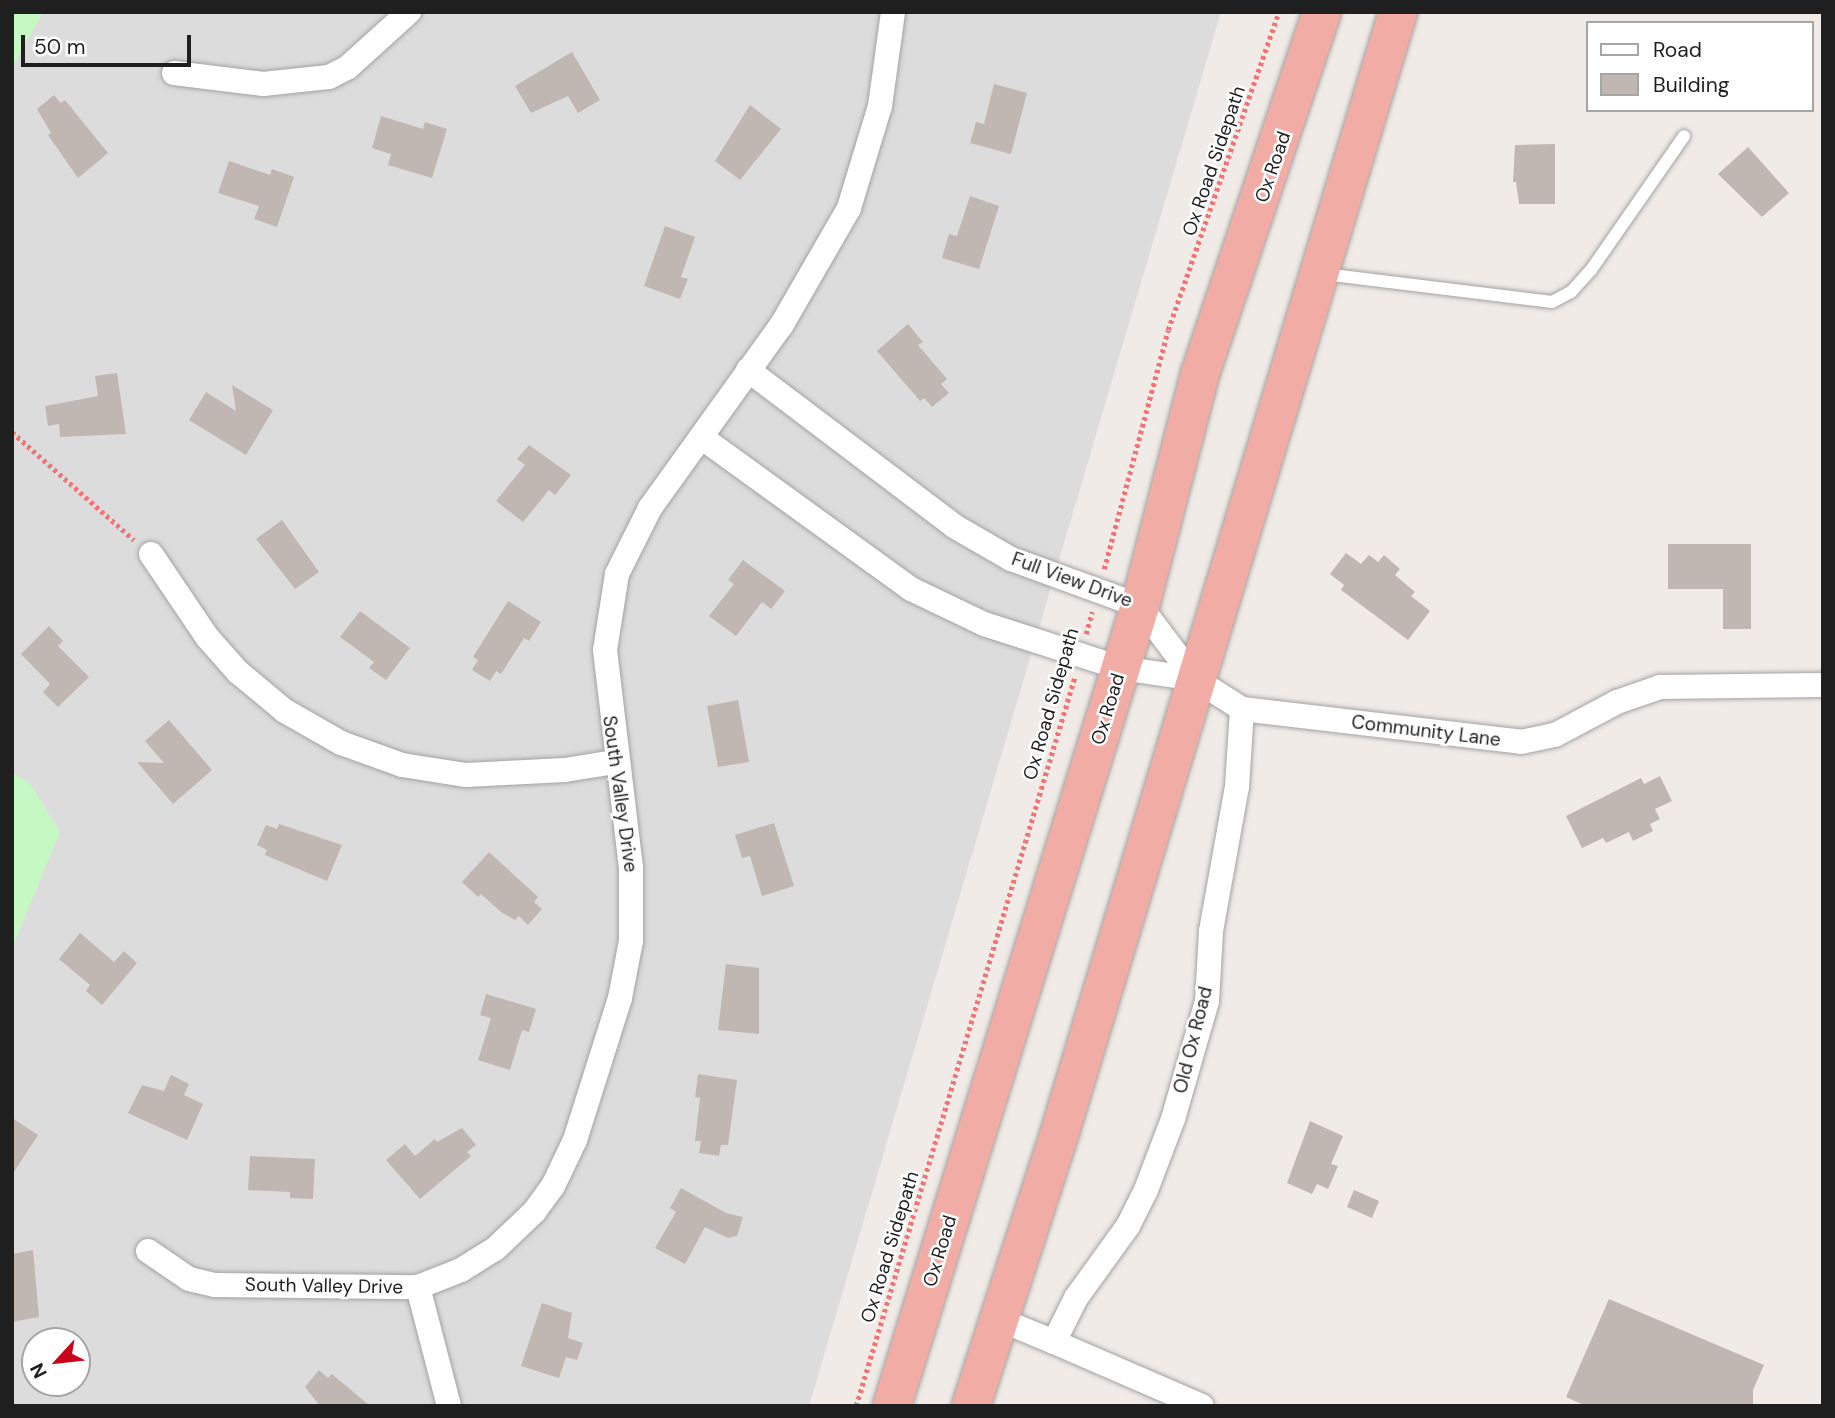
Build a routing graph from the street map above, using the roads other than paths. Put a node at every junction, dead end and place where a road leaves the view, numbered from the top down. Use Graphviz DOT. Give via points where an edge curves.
graph roads {
  1 [pos="409,12"];
  2 [pos="893,12"];
  3 [pos="1322,12"];
  4 [pos="1398,12"];
  5 [pos="174,73"];
  6 [pos="1685,136"];
  7 [pos="1320,274"];
  8 [pos="748,370"];
  9 [pos="701,437"];
  10 [pos="151,554"];
  11 [pos="1140,606"];
  12 [pos="1120,668"];
  13 [pos="1195,679"];
  14 [pos="1823,685"];
  15 [pos="1242,709"];
  16 [pos="615,762"];
  17 [pos="148,1251"];
  18 [pos="418,1287"];
  19 [pos="1000,1320"];
  20 [pos="1054,1342"];
  21 [pos="449,1406"];
  22 [pos="892,1406"];
  23 [pos="971,1406"];
  24 [pos="1202,1406"];
  1 -- 5 [label="street" via="347,68 329,77 263,84"];
  2 -- 8 [label="street, South Valley Drive" via="880,106 849,208 788,315"];
  3 -- 11 [label="highway, Ox Road" via="1200,374"];
  4 -- 7 [label="highway"];
  6 -- 7 [label="lane" via="1591,270 1571,292 1552,302"];
  7 -- 13 [label="highway"];
  8 -- 9 [label="street, South Valley Drive"];
  8 -- 11 [label="street, Full View Drive" via="954,526 1011,559"];
  9 -- 12 [label="street" via="911,589 984,624"];
  9 -- 16 [label="street, South Valley Drive" via="650,508 617,573 605,650"];
  10 -- 16 [label="street" via="207,636 238,672 285,711 341,743 402,765 466,775 565,770"];
  11 -- 12 [label="highway, Ox Road"];
  11 -- 13 [label="street, Full View Drive"];
  12 -- 13 [label="street"];
  12 -- 22 [label="highway, Ox Road"];
  13 -- 15 [label="street, Community Lane"];
  13 -- 19 [label="highway"];
  14 -- 15 [label="street, Community Lane" via="1660,687 1617,702 1555,735 1521,742"];
  15 -- 20 [label="street, Old Ox Road" via="1237,787 1211,931 1207,1001 1193,1058 1128,1226 1076,1298"];
  16 -- 18 [label="street, South Valley Drive" via="631,867 631,941 620,998 575,1140 553,1186 514,1232 461,1270"];
  17 -- 18 [label="street, South Valley Drive" via="189,1279 215,1285 364,1290"];
  18 -- 21 [label="street"];
  19 -- 20 [label="street"];
  19 -- 23 [label="highway"];
  20 -- 24 [label="street"];
}
